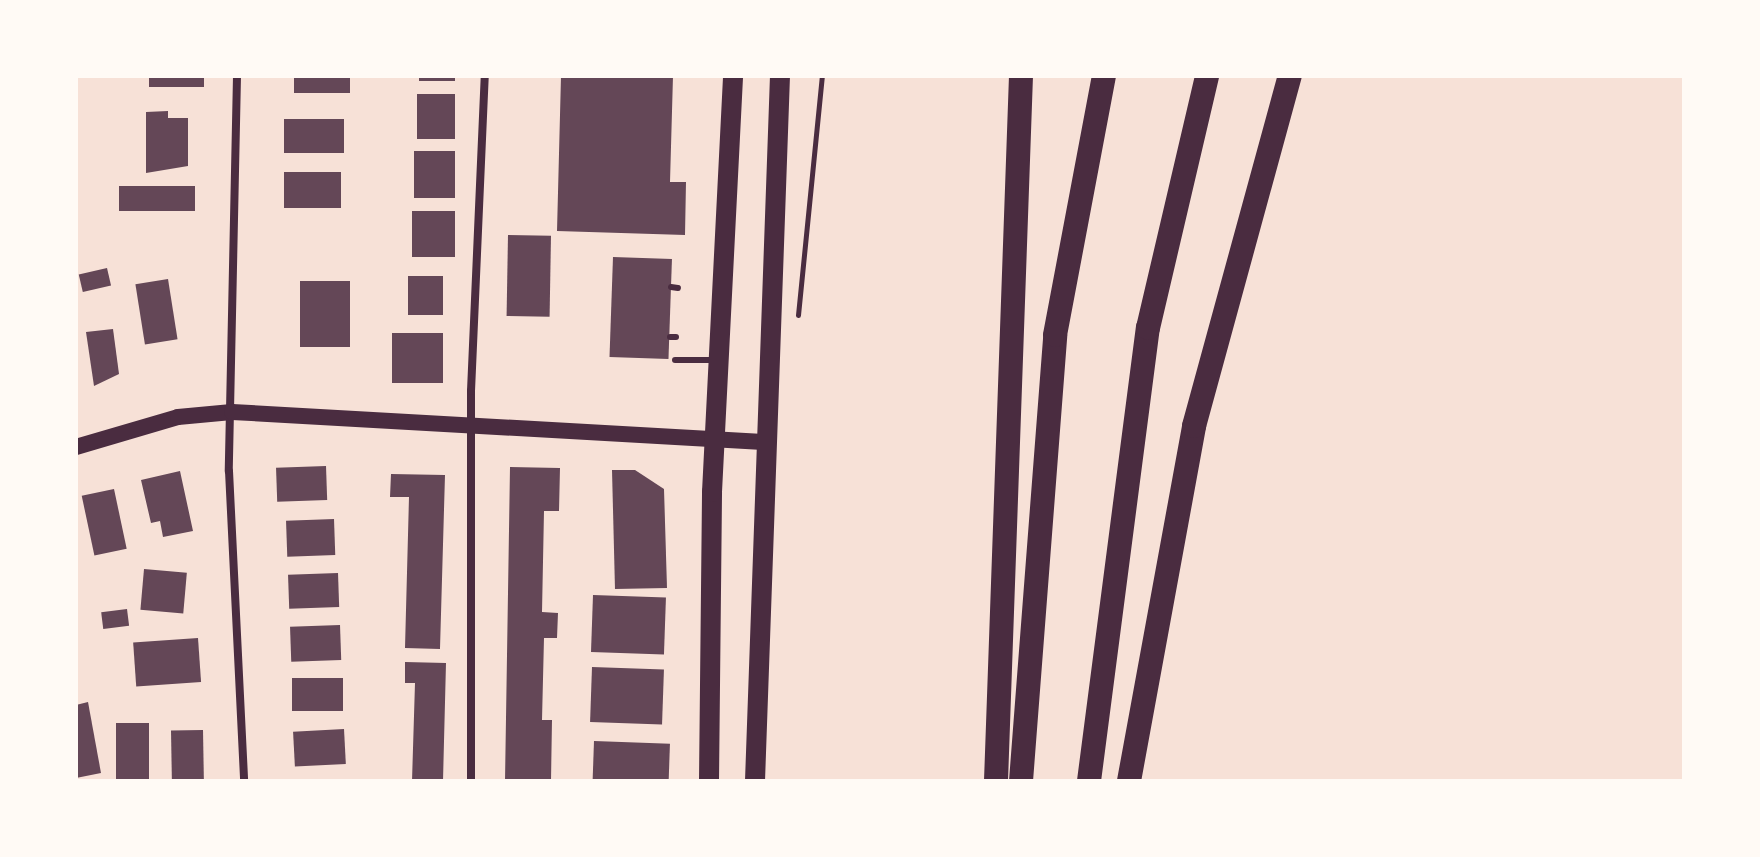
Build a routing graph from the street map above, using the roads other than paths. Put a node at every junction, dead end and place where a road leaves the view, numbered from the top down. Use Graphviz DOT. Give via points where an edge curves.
graph roads {
  1 [pos="237,76"];
  2 [pos="485,76"];
  3 [pos="733,76"];
  4 [pos="780,76"];
  5 [pos="1021,76"];
  6 [pos="1104,76"];
  7 [pos="1207,76"];
  8 [pos="1290,76"];
  9 [pos="675,360"];
  10 [pos="721,360"];
  11 [pos="232,412"];
  12 [pos="471,426"];
  13 [pos="716,440"];
  14 [pos="763,442"];
  15 [pos="76,447"];
  16 [pos="244,781"];
  17 [pos="471,781"];
  18 [pos="709,781"];
  19 [pos="755,781"];
  20 [pos="996,781"];
  21 [pos="1021,781"];
  22 [pos="1089,781"];
  23 [pos="1129,781"];
  1 -- 11 [label="street"];
  2 -- 12 [label="street"];
  3 -- 10 [label="main road"];
  4 -- 14 [label="main road"];
  5 -- 20 [label="highway"];
  6 -- 21 [label="highway" via="1054,349"];
  7 -- 22 [label="highway" via="1148,328"];
  8 -- 23 [label="highway" via="1194,426"];
  9 -- 10 [label="lane"];
  10 -- 13 [label="main road"];
  11 -- 12 [label="main road"];
  11 -- 15 [label="main road" via="178,417"];
  11 -- 16 [label="street"];
  12 -- 13 [label="main road"];
  12 -- 17 [label="street"];
  13 -- 14 [label="main road"];
  13 -- 18 [label="main road"];
  14 -- 19 [label="main road"];
}
